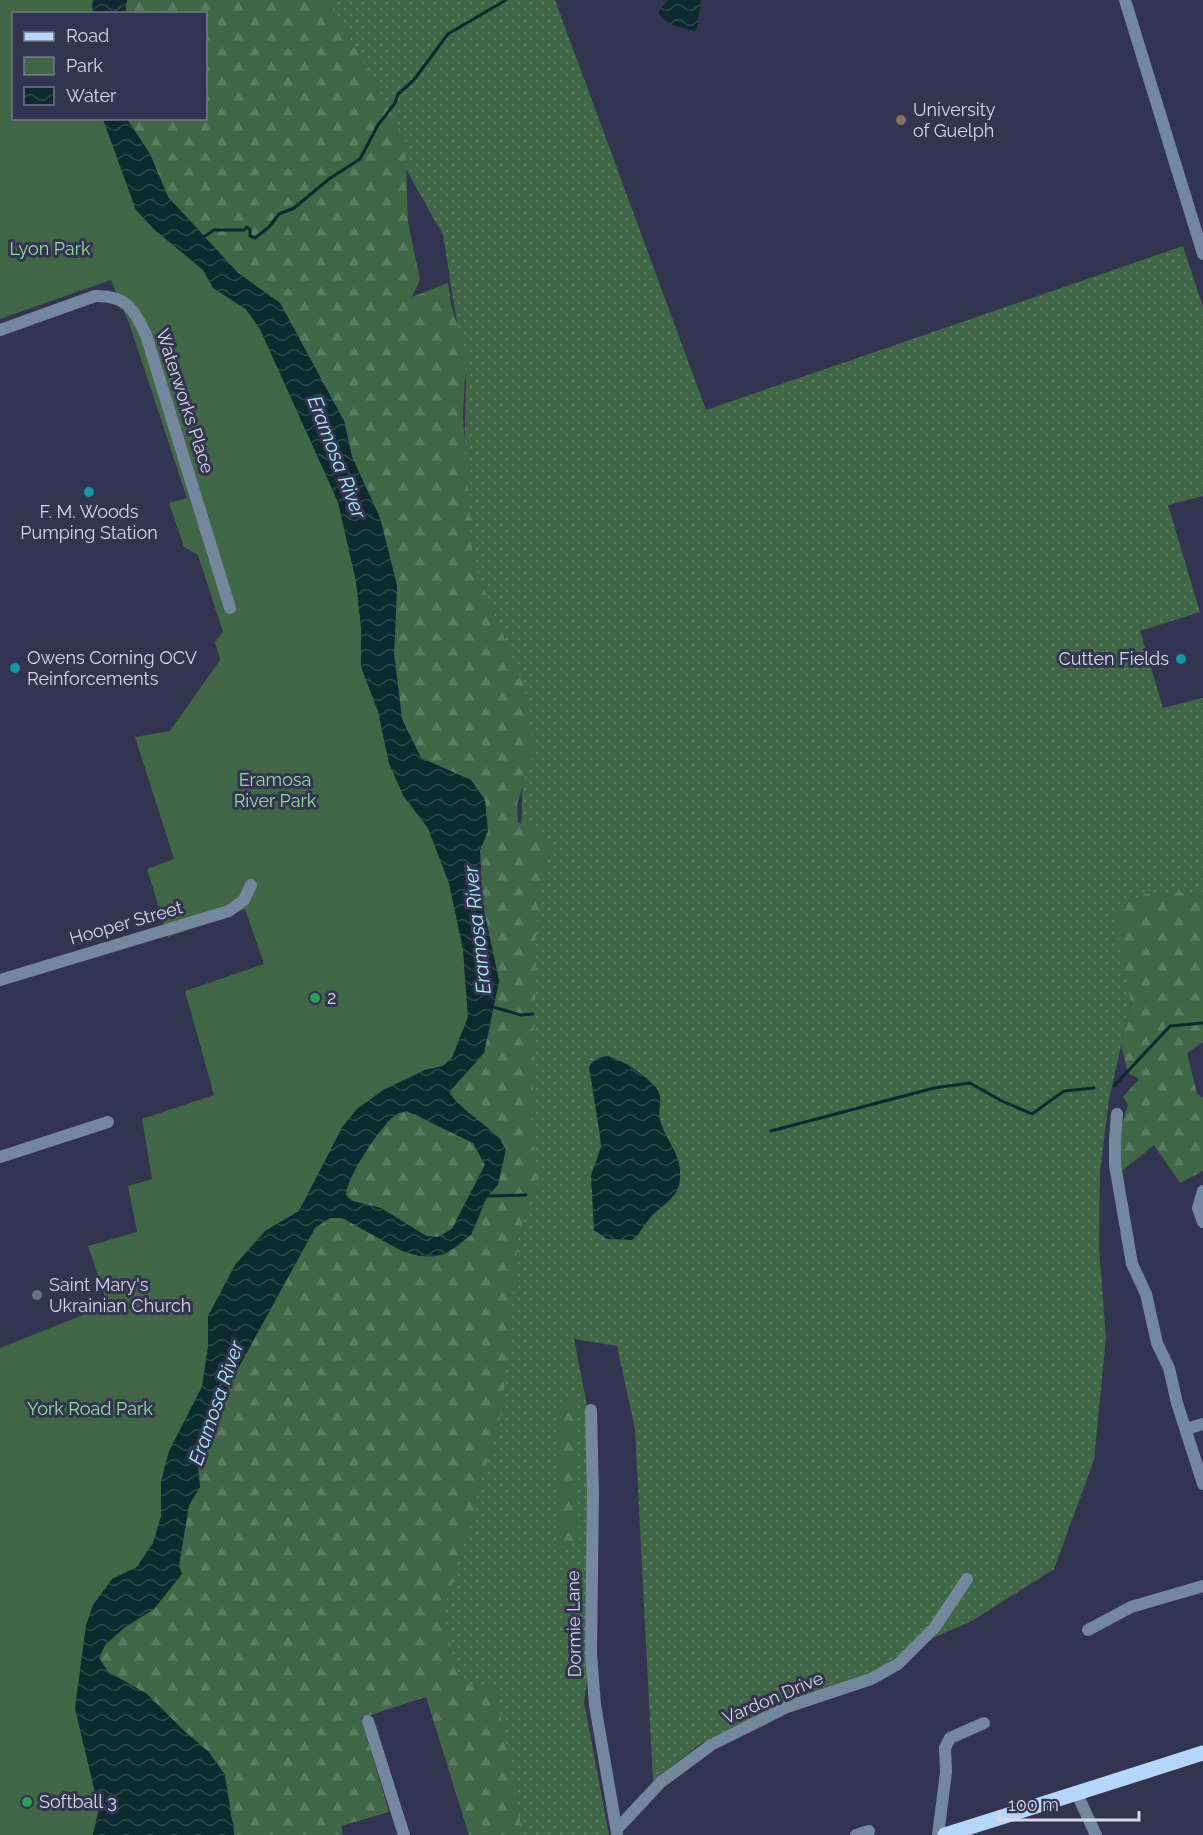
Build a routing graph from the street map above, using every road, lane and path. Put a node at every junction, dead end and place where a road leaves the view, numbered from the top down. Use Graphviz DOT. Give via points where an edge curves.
graph roads {
  1 [pos="1125,0"];
  2 [pos="1203,254"];
  3 [pos="0,330"];
  4 [pos="231,608"];
  5 [pos="251,885"];
  6 [pos="0,980"];
  7 [pos="1118,1114"];
  8 [pos="108,1122"];
  9 [pos="0,1157"];
  10 [pos="1203,1191"];
  11 [pos="1203,1222"];
  12 [pos="591,1410"];
  13 [pos="1203,1424"];
  14 [pos="1186,1429"];
  15 [pos="1203,1484"];
  16 [pos="967,1579"];
  17 [pos="1203,1586"];
  18 [pos="1088,1630"];
  19 [pos="368,1721"];
  20 [pos="984,1722"];
  21 [pos="1203,1753"];
  22 [pos="1077,1794"];
  23 [pos="869,1831"];
  24 [pos="617,1832"];
  25 [pos="404,1835"];
  26 [pos="856,1835"];
  27 [pos="938,1835"];
  28 [pos="945,1835"];
  29 [pos="1096,1835"];
  1 -- 2 [label="street"];
  3 -- 4 [label="street, Waterworks Place" via="95,296 122,299 137,315"];
  5 -- 6 [label="street, Hooper Street" via="244,900 229,911"];
  7 -- 14 [label="street" via="1115,1165 1131,1264 1146,1294 1157,1343 1169,1368"];
  8 -- 9 [label="street"];
  10 -- 11 [label="street" via="1198,1208"];
  12 -- 24 [label="street, Dormie Lane" via="592,1664 596,1716"];
  13 -- 14 [label="street"];
  14 -- 15 [label="street"];
  16 -- 24 [label="street, Vardon Drive" via="934,1627 898,1664 871,1679 787,1707 711,1744 661,1782"];
  17 -- 18 [label="street" via="1131,1607"];
  19 -- 25 [label="street"];
  20 -- 27 [label="street" via="950,1738 945,1748"];
  21 -- 22 [label="main road"];
  22 -- 28 [label="main road"];
  22 -- 29 [label="street"];
  23 -- 26 [label="street"];
}
